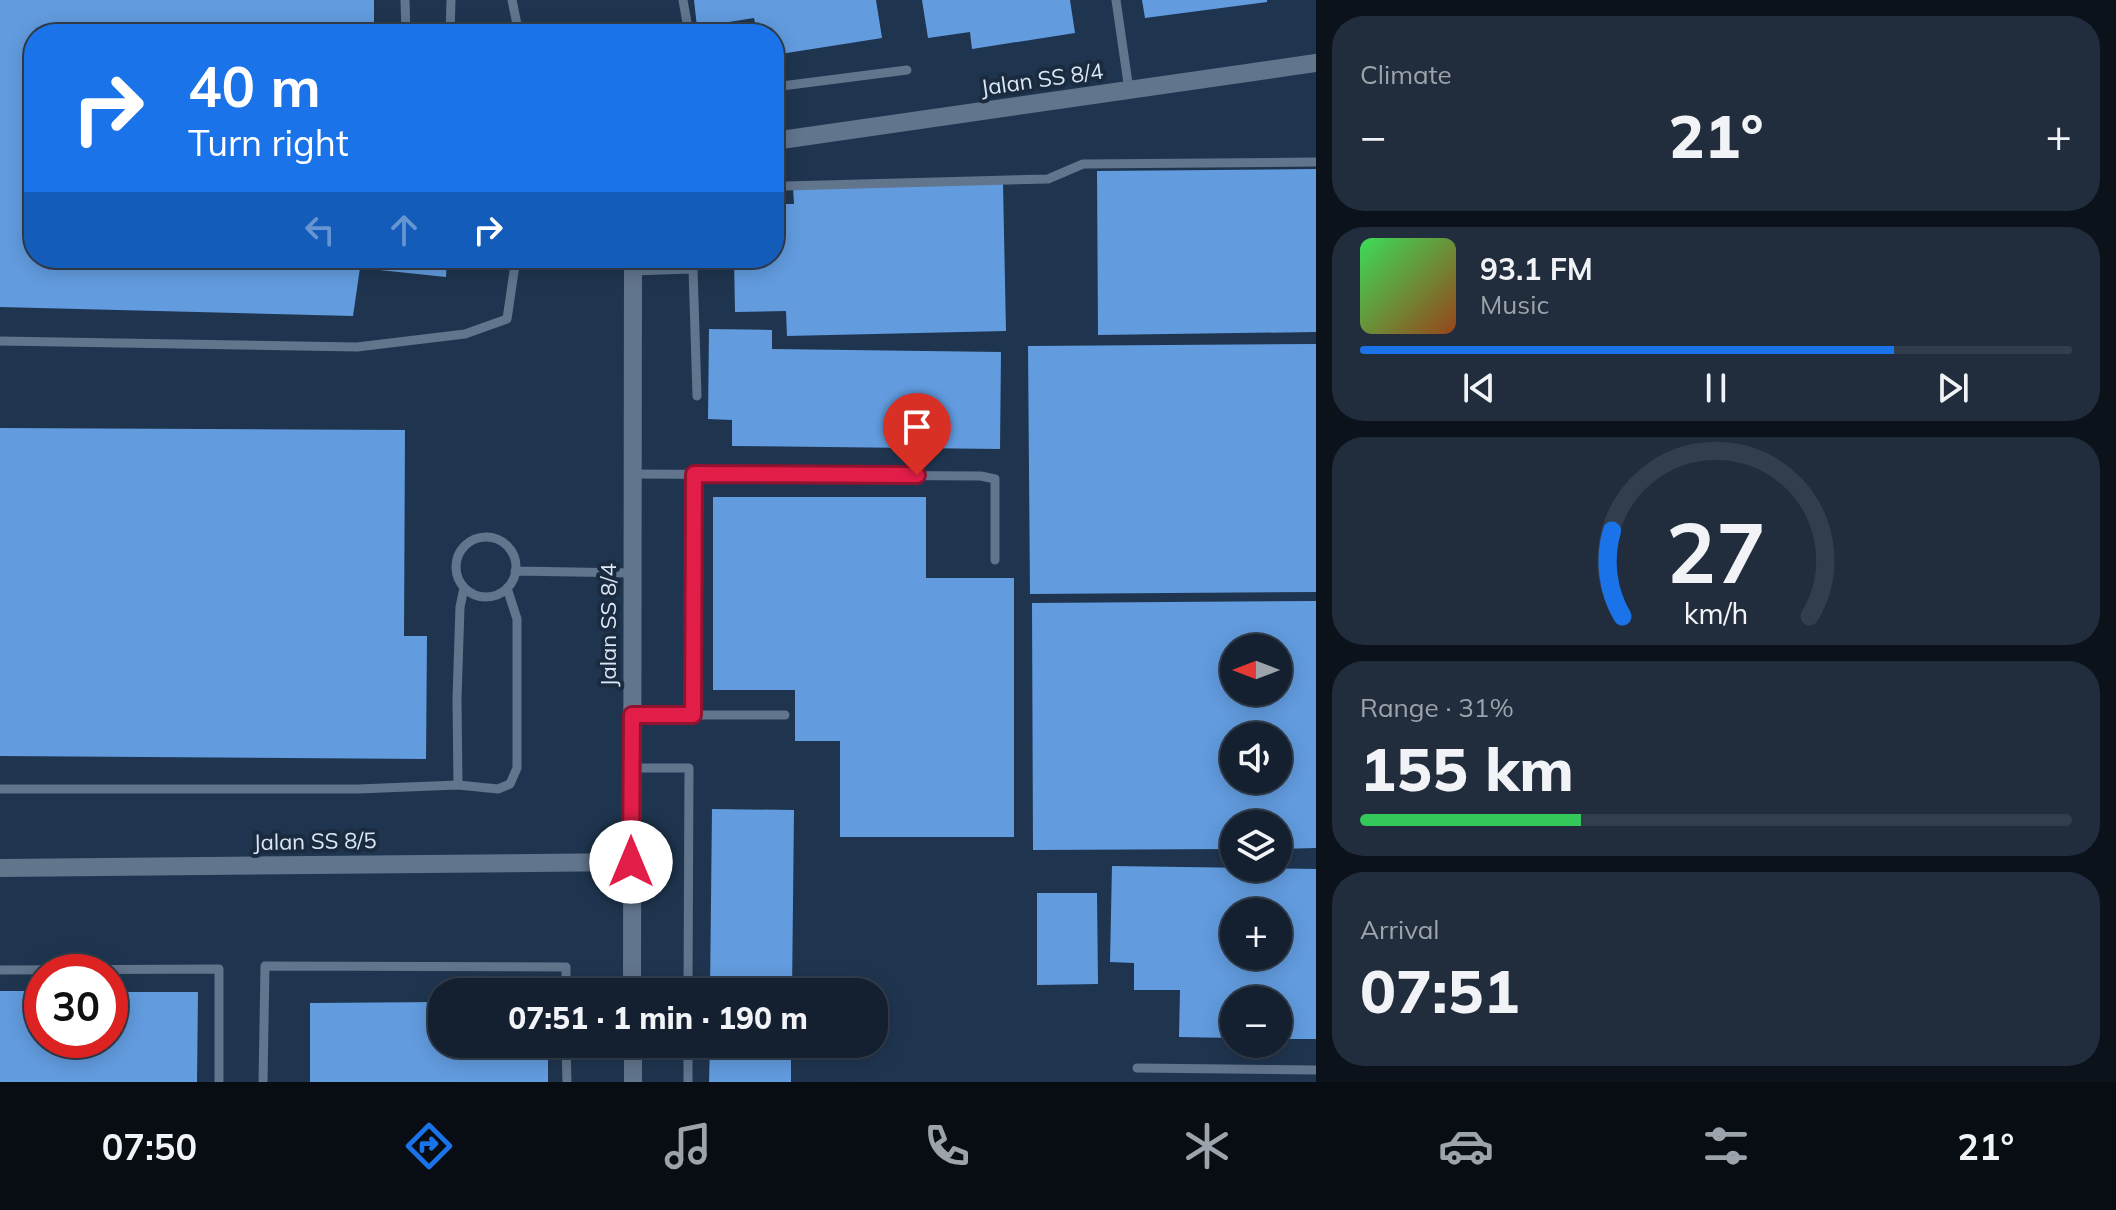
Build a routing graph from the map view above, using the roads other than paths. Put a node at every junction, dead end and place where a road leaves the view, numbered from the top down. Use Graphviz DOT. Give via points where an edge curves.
graph roads {
  1 [pos="405,0"];
  2 [pos="451,0"];
  3 [pos="512,0"];
  4 [pos="683,0"];
  5 [pos="1116,0"];
  6 [pos="406,24"];
  7 [pos="450,24"];
  8 [pos="517,24"];
  9 [pos="687,24"];
  10 [pos="1316,63"];
  11 [pos="907,70"];
  12 [pos="784,86"];
  13 [pos="1129,90"];
  14 [pos="784,140"];
  15 [pos="1316,162"];
  16 [pos="784,186"];
  17 [pos="515,268"];
  18 [pos="633,268"];
  19 [pos="681,268"];
  20 [pos="693,269"];
  21 [pos="0,341"];
  22 [pos="697,396"];
  23 [pos="632,474"];
  24 [pos="694,474"];
  25 [pos="995,560"];
  26 [pos="515,571"];
  27 [pos="632,573"];
  28 [pos="464,588"];
  29 [pos="507,588"];
  30 [pos="632,715"];
  31 [pos="693,715"];
  32 [pos="785,715"];
  33 [pos="632,768"];
  34 [pos="458,785"];
  35 [pos="0,789"];
  36 [pos="631,862"];
  37 [pos="0,868"];
  38 [pos="0,970"];
  39 [pos="566,978"];
  40 [pos="632,978"];
  41 [pos="688,978"];
  42 [pos="566,1058"];
  43 [pos="633,1058"];
  44 [pos="688,1058"];
  45 [pos="1137,1068"];
  46 [pos="1316,1070"];
  47 [pos="219,1082"];
  48 [pos="263,1082"];
  49 [pos="567,1082"];
  50 [pos="633,1082"];
  51 [pos="688,1082"];
  1 -- 6 [label="lane"];
  2 -- 7 [label="lane"];
  3 -- 8 [label="lane"];
  4 -- 9 [label="lane"];
  5 -- 13 [label="lane"];
  10 -- 13 [label="street, Jalan SS 8/4"];
  11 -- 12 [label="lane"];
  13 -- 14 [label="street, Jalan SS 8/4"];
  15 -- 16 [label="lane" via="1083,164 1048,179"];
  17 -- 21 [label="lane" via="507,319 465,334 357,347"];
  18 -- 23 [label="street, Jalan SS 8/4"];
  19 -- 20 [label="lane"];
  20 -- 22 [label="lane"];
  23 -- 24 [label="lane"];
  23 -- 27 [label="street, Jalan SS 8/4"];
  24 -- 25 [label="lane" via="995,479"];
  24 -- 31 [label="lane"];
  26 -- 27 [label="lane"];
  26 -- 28 [label="lane" via="514,558 499,540 476,539 458,555 458,578"];
  26 -- 29 [label="lane"];
  27 -- 30 [label="street, Jalan SS 8/4"];
  28 -- 29 [label="lane" via="486,598"];
  28 -- 34 [label="lane"];
  29 -- 34 [label="lane" via="517,619 517,768 510,784 498,789"];
  30 -- 31 [label="lane"];
  30 -- 33 [label="street, Jalan SS 8/4"];
  31 -- 32 [label="lane"];
  33 -- 36 [label="street, Jalan SS 8/4"];
  33 -- 41 [label="lane" via="689,768"];
  34 -- 35 [label="lane"];
  36 -- 37 [label="street, Jalan SS 8/5"];
  36 -- 40 [label="street, Jalan SS 8/4"];
  38 -- 47 [label="lane" via="219,969"];
  39 -- 48 [label="lane" via="566,967 265,966"];
  42 -- 49 [label="lane"];
  43 -- 50 [label="street"];
  44 -- 51 [label="lane"];
  45 -- 46 [label="lane"];
}
